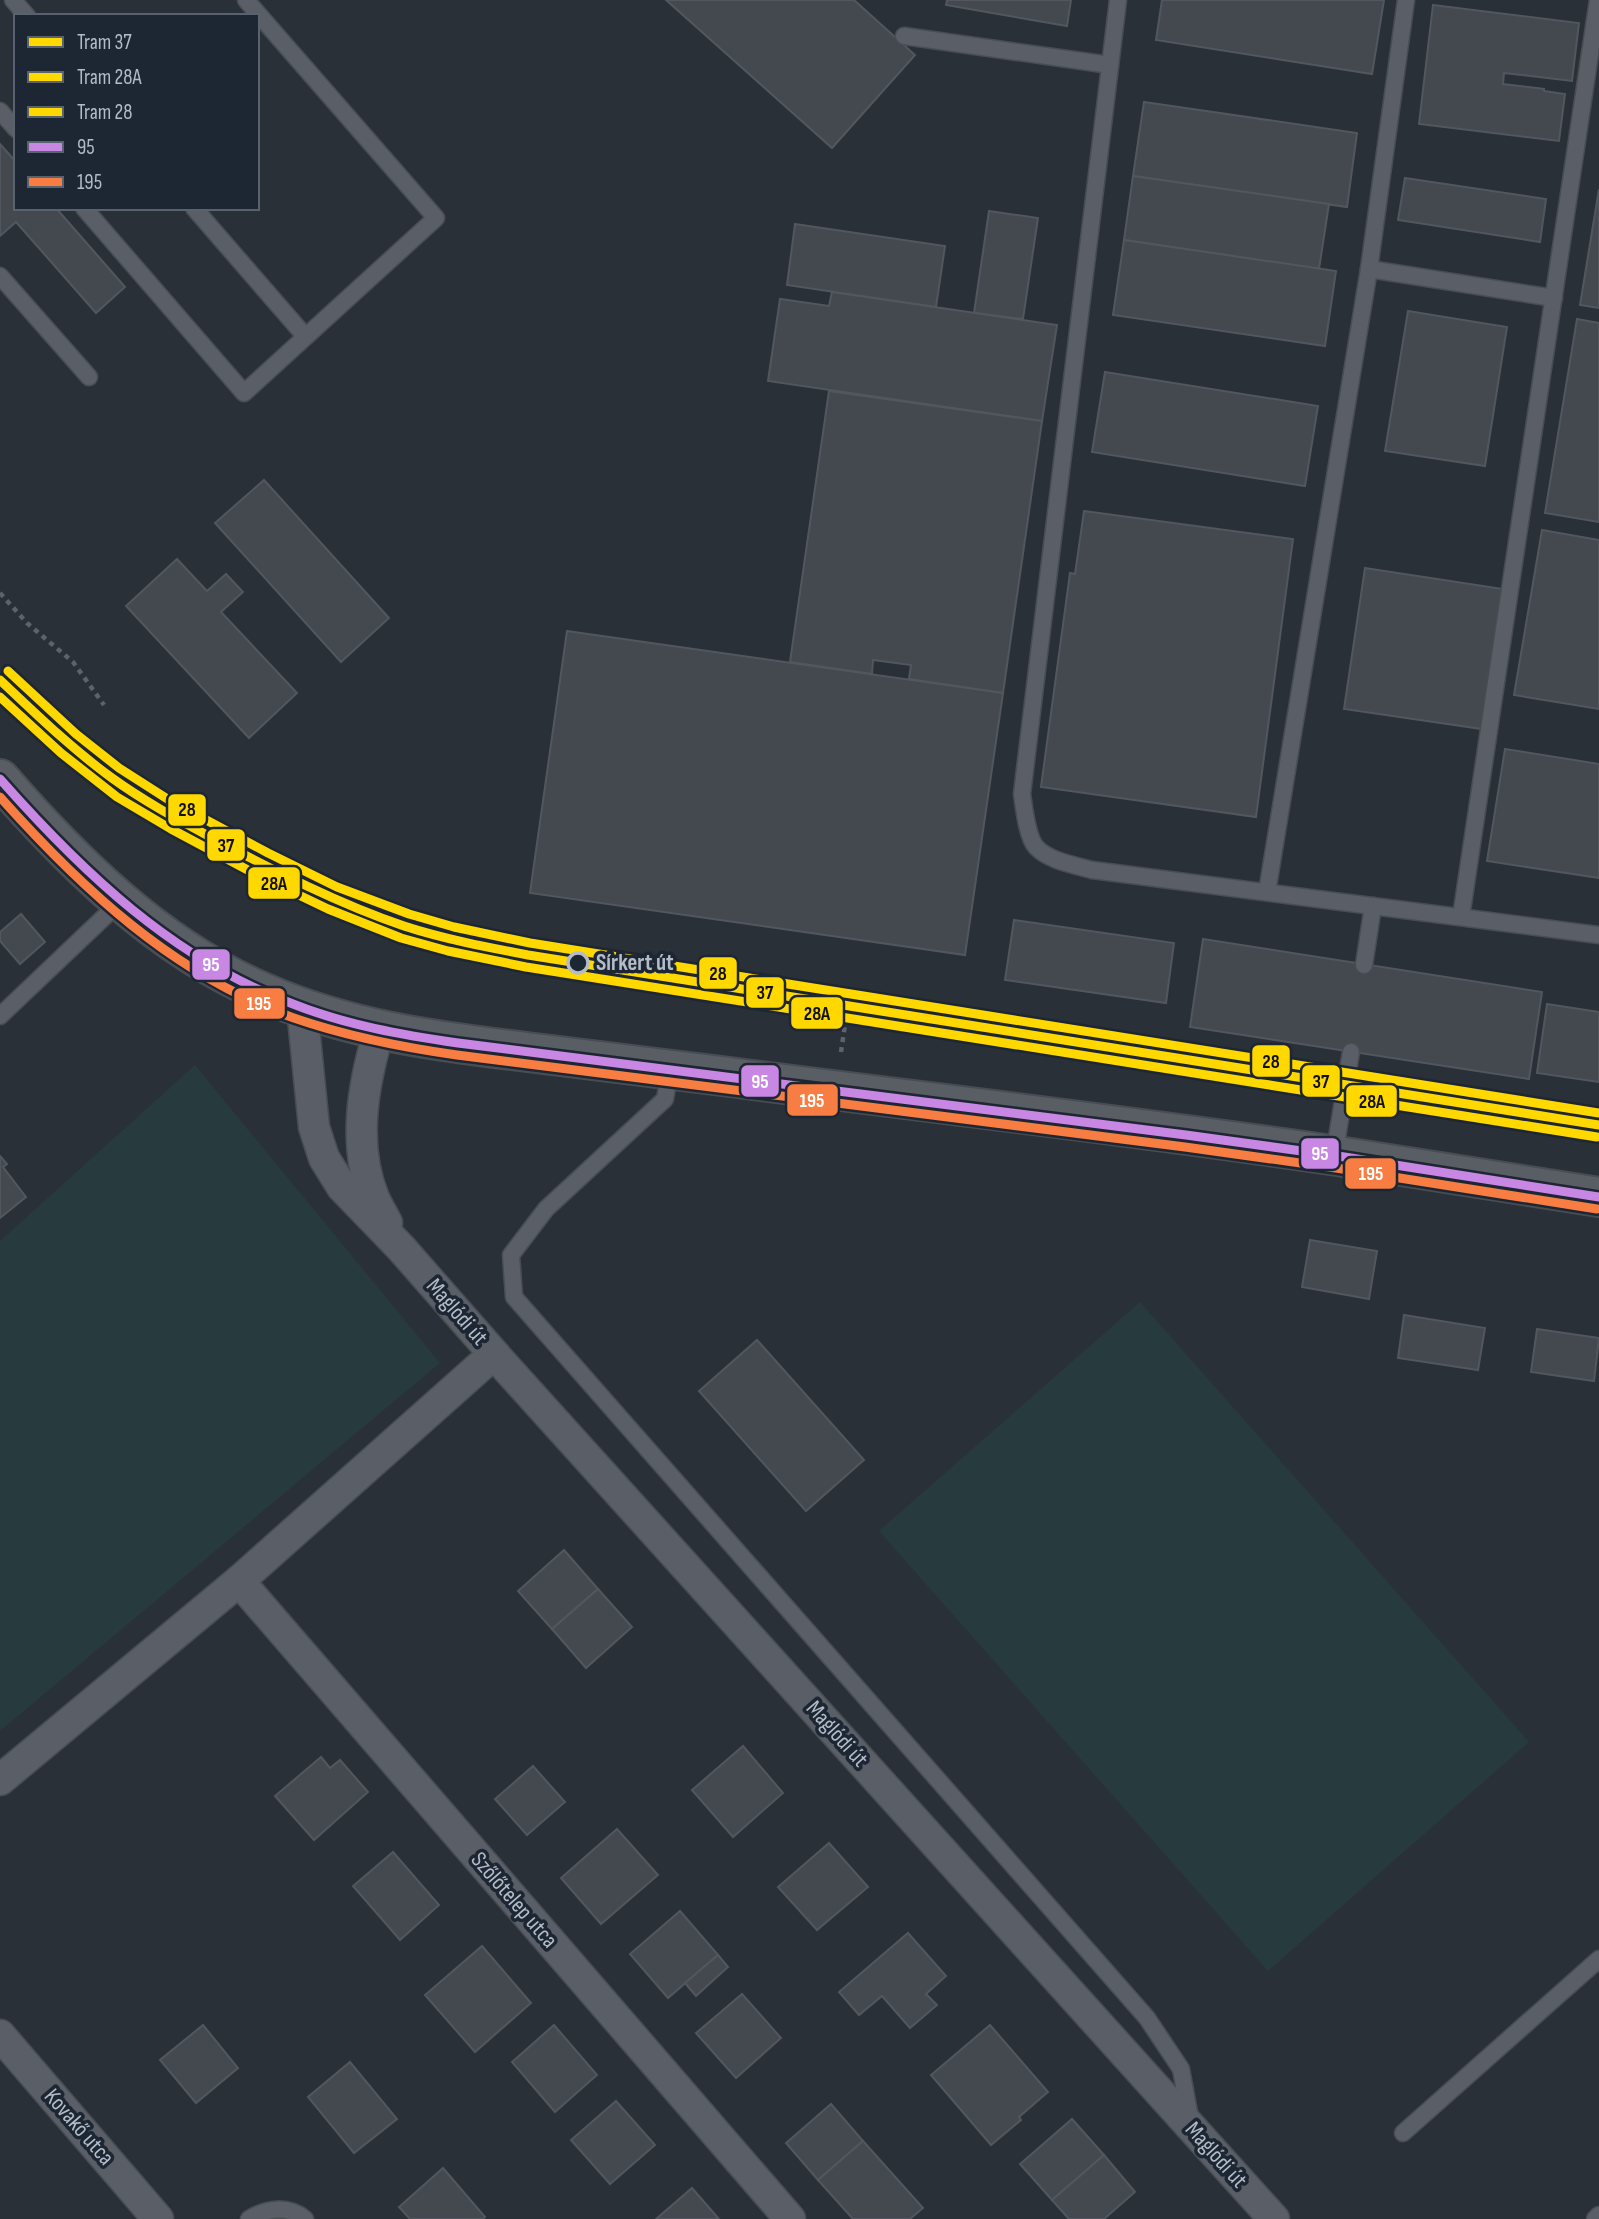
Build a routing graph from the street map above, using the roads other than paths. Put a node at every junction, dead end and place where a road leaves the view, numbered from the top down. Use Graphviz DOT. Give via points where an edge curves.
graph roads {
  1 [pos="13,0"];
  2 [pos="246,0"];
  3 [pos="1118,0"];
  4 [pos="1406,0"];
  5 [pos="1596,1"];
  6 [pos="25,14"];
  7 [pos="258,14"];
  8 [pos="259,15"];
  9 [pos="904,36"];
  10 [pos="1110,65"];
  11 [pos="0,111"];
  12 [pos="14,127"];
  13 [pos="86,210"];
  14 [pos="196,210"];
  15 [pos="1369,269"];
  16 [pos="0,276"];
  17 [pos="1554,298"];
  18 [pos="305,336"];
  19 [pos="89,377"];
  20 [pos="0,779"];
  21 [pos="1267,892"];
  22 [pos="120,902"];
  23 [pos="1373,906"];
  24 [pos="1461,917"];
  25 [pos="1599,935"];
  26 [pos="1364,965"];
  27 [pos="302,1008"];
  28 [pos="0,1016"];
  29 [pos="379,1031"];
  30 [pos="1351,1052"];
  31 [pos="670,1069"];
  32 [pos="1334,1156"];
  33 [pos="1599,1197"];
  34 [pos="401,1248"];
  35 [pos="495,1354"];
  36 [pos="239,1581"];
  37 [pos="0,1780"];
  38 [pos="1599,1959"];
  39 [pos="0,2035"];
  40 [pos="1192,2128"];
  41 [pos="1403,2133"];
  42 [pos="158,2219"];
  43 [pos="249,2219"];
  44 [pos="305,2219"];
  45 [pos="790,2219"];
  46 [pos="1274,2219"];
  1 -- 6 [label="lane"];
  2 -- 7 [label="lane"];
  3 -- 10 [label="lane"];
  4 -- 15 [label="lane"];
  5 -- 17 [label="lane"];
  8 -- 18 [label="lane" via="436,218"];
  9 -- 10 [label="lane"];
  10 -- 21 [label="lane" via="1022,794 1024,813 1035,846 1055,859 1092,870"];
  11 -- 12 [label="lane"];
  13 -- 18 [label="lane" via="244,393"];
  14 -- 18 [label="lane"];
  15 -- 17 [label="lane"];
  15 -- 21 [label="lane"];
  16 -- 19 [label="lane"];
  17 -- 24 [label="lane"];
  20 -- 22 [label="street"];
  21 -- 23 [label="lane"];
  22 -- 27 [label="street" via="215,968"];
  22 -- 28 [label="lane"];
  23 -- 24 [label="lane"];
  23 -- 26 [label="lane"];
  24 -- 25 [label="lane"];
  27 -- 29 [label="street"];
  27 -- 34 [label="street, Maglódi út" via="314,1128 324,1158 342,1187"];
  29 -- 31 [label="street"];
  29 -- 34 [label="street, Maglódi út" via="364,1092 364,1163 374,1197"];
  30 -- 32 [label="lane"];
  31 -- 32 [label="street"];
  31 -- 40 [label="lane" via="665,1099 546,1209 512,1255 514,1297 1147,2018 1181,2070"];
  32 -- 33 [label="street"];
  34 -- 35 [label="street, Maglódi út"];
  35 -- 36 [label="street"];
  35 -- 40 [label="street, Maglódi út"];
  36 -- 37 [label="street"];
  36 -- 45 [label="street, Szőlőtelep utca"];
  38 -- 41 [label="lane"];
  39 -- 42 [label="street, Kovakő utca"];
  40 -- 46 [label="street, Maglódi út"];
  43 -- 44 [label="lane" via="273,2210 290,2210"];
}
